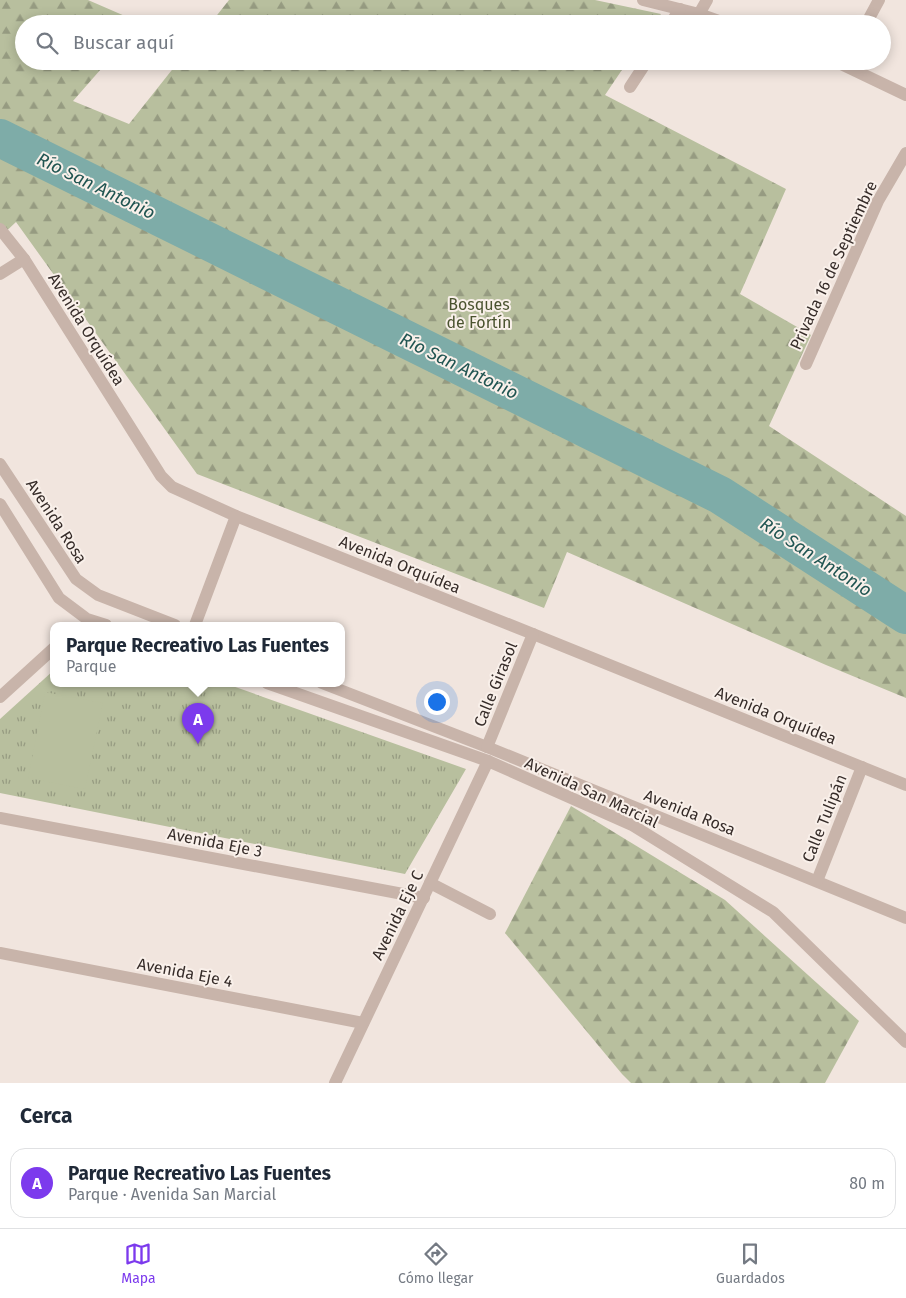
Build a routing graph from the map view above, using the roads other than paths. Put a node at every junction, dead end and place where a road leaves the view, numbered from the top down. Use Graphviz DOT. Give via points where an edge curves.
graph roads {
  1 [pos="643,0"];
  2 [pos="707,0"];
  3 [pos="879,0"];
  4 [pos="680,9"];
  5 [pos="699,14"];
  6 [pos="676,15"];
  7 [pos="871,15"];
  8 [pos="641,70"];
  9 [pos="857,70"];
  10 [pos="630,87"];
  11 [pos="906,95"];
  12 [pos="906,153"];
  13 [pos="0,229"];
  14 [pos="24,259"];
  15 [pos="0,274"];
  16 [pos="806,364"];
  17 [pos="0,464"];
  18 [pos="0,504"];
  19 [pos="236,516"];
  20 [pos="84,622"];
  21 [pos="167,622"];
  22 [pos="196,622"];
  23 [pos="533,634"];
  24 [pos="50,652"];
  25 [pos="279,687"];
  26 [pos="332,687"];
  27 [pos="0,697"];
  28 [pos="487,747"];
  29 [pos="488,761"];
  30 [pos="862,767"];
  31 [pos="906,785"];
  32 [pos="0,818"];
  33 [pos="817,881"];
  34 [pos="430,883"];
  35 [pos="424,898"];
  36 [pos="490,914"];
  37 [pos="906,918"];
  38 [pos="0,953"];
  39 [pos="363,1023"];
  40 [pos="906,1042"];
  41 [pos="335,1083"];
  1 -- 4 [label="street"];
  2 -- 5 [label="street"];
  3 -- 7 [label="street"];
  4 -- 5 [label="street"];
  4 -- 6 [label="street"];
  8 -- 10 [label="street"];
  9 -- 11 [label="street"];
  12 -- 16 [label="street, Privada 16 de Septiembre" via="878,201"];
  13 -- 14 [label="street, Avenida Orquídea"];
  14 -- 15 [label="street"];
  14 -- 19 [label="street, Avenida Orquídea" via="161,476 172,487"];
  17 -- 21 [label="street, Avenida Rosa" via="76,579 98,595"];
  18 -- 20 [label="street" via="59,598"];
  19 -- 22 [label="street"];
  19 -- 23 [label="street, Avenida Orquídea"];
  23 -- 28 [label="street, Calle Girasol"];
  23 -- 30 [label="street, Avenida Orquídea"];
  24 -- 27 [label="street"];
  25 -- 29 [label="street, Avenida San Marcial"];
  26 -- 28 [label="street, Avenida Rosa"];
  28 -- 33 [label="street, Avenida Rosa"];
  29 -- 34 [label="street, Avenida Eje C"];
  29 -- 40 [label="street, Avenida San Marcial" via="632,825 773,912"];
  30 -- 31 [label="street, Avenida Orquídea"];
  30 -- 33 [label="street, Calle Tulipán"];
  32 -- 35 [label="street, Avenida Eje 3"];
  33 -- 37 [label="street, Avenida Rosa"];
  34 -- 35 [label="street, Avenida Eje C"];
  34 -- 36 [label="street"];
  35 -- 39 [label="street, Avenida Eje C"];
  38 -- 39 [label="street, Avenida Eje 4"];
  39 -- 41 [label="street, Avenida Eje C"];
}
